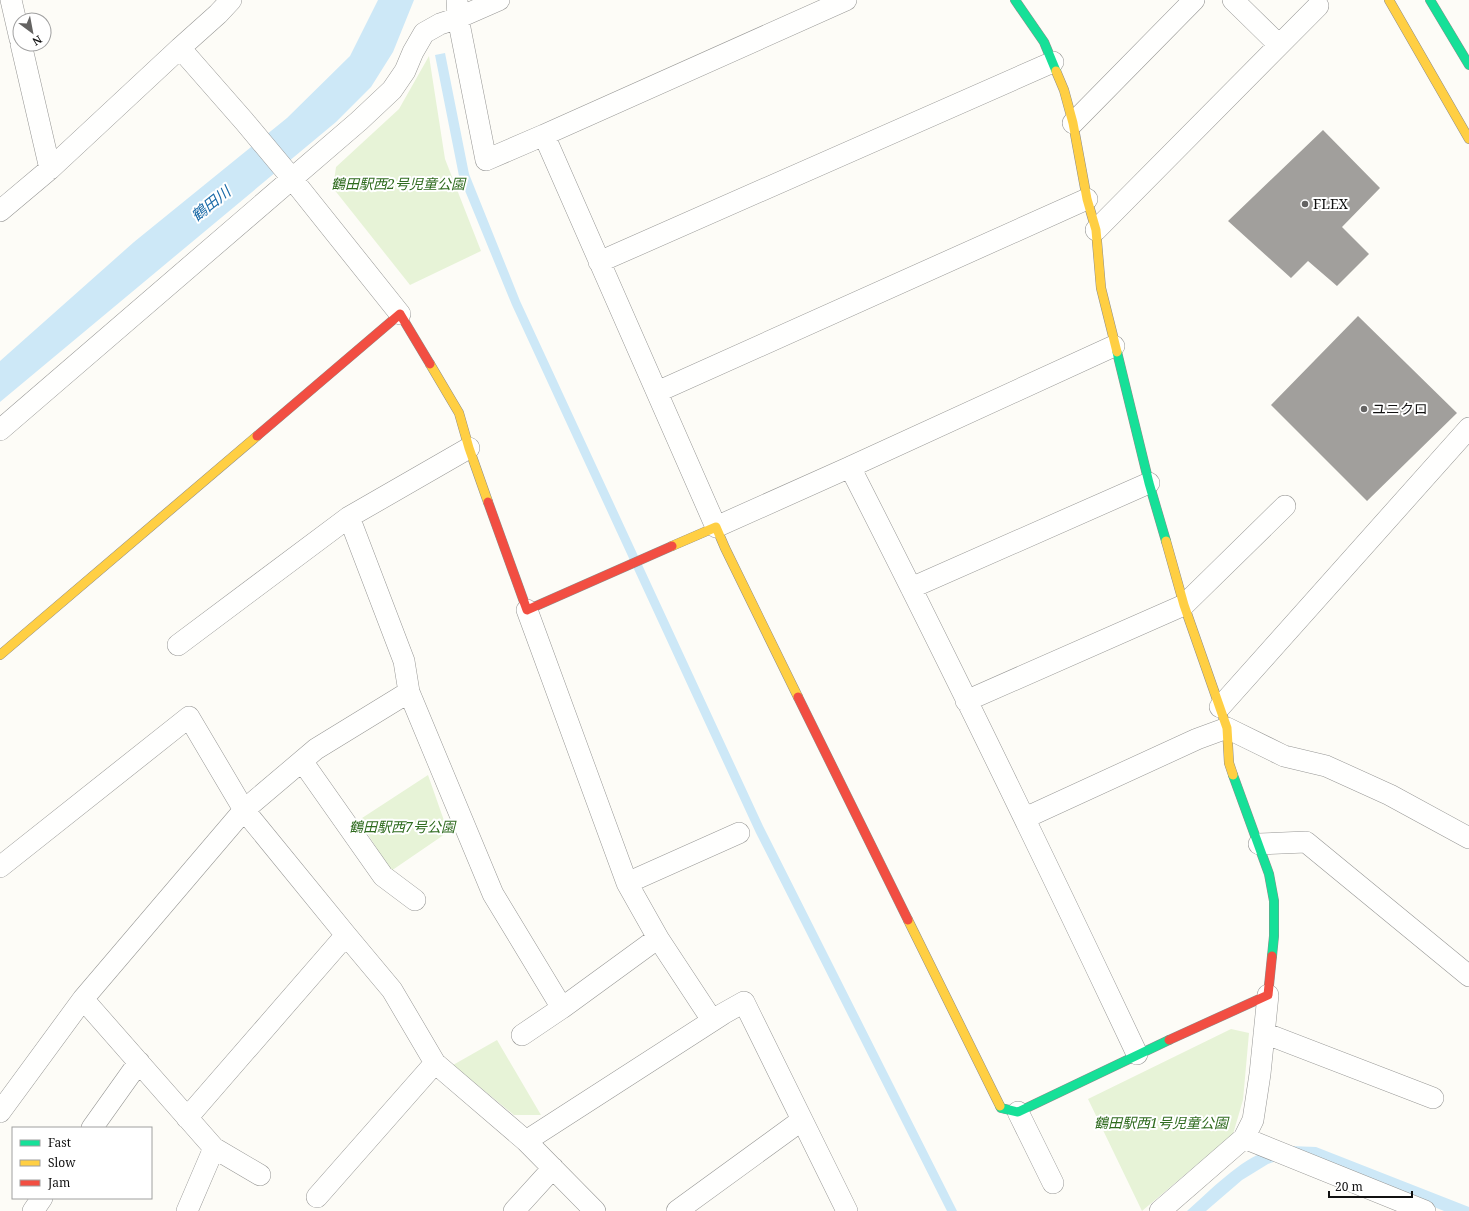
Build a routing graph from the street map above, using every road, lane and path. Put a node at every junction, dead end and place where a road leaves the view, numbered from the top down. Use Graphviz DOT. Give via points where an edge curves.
graph roads {
  1 [pos="11,0"];
  2 [pos="231,0"];
  3 [pos="499,0"];
  4 [pos="846,0"];
  5 [pos="1015,0"];
  6 [pos="1194,0"];
  7 [pos="1234,0"];
  8 [pos="1389,0"];
  9 [pos="1430,0"];
  10 [pos="1318,6"];
  11 [pos="458,9"];
  12 [pos="14,12"];
  13 [pos="1279,45"];
  14 [pos="180,48"];
  15 [pos="23,52"];
  16 [pos="1053,62"];
  17 [pos="1469,65"];
  18 [pos="1073,123"];
  19 [pos="544,135"];
  20 [pos="1469,139"];
  21 [pos="50,169"];
  22 [pos="289,174"];
  23 [pos="1087,199"];
  24 [pos="0,211"];
  25 [pos="1096,230"];
  26 [pos="600,262"];
  27 [pos="400,314"];
  28 [pos="1114,346"];
  29 [pos="657,392"];
  30 [pos="1469,428"];
  31 [pos="0,430"];
  32 [pos="469,448"];
  33 [pos="850,467"];
  34 [pos="1149,483"];
  35 [pos="1285,506"];
  36 [pos="349,518"];
  37 [pos="716,527"];
  38 [pos="911,588"];
  39 [pos="1184,605"];
  40 [pos="527,610"];
  41 [pos="178,645"];
  42 [pos="0,655"];
  43 [pos="409,692"];
  44 [pos="966,700"];
  45 [pos="1220,707"];
  46 [pos="1227,728"];
  47 [pos="302,761"];
  48 [pos="244,810"];
  49 [pos="1025,818"];
  50 [pos="739,833"];
  51 [pos="1469,838"];
  52 [pos="1259,844"];
  53 [pos="0,867"];
  54 [pos="627,883"];
  55 [pos="414,900"];
  56 [pos="346,936"];
  57 [pos="658,938"];
  58 [pos="1469,976"];
  59 [pos="1268,995"];
  60 [pos="83,999"];
  61 [pos="562,1008"];
  62 [pos="724,1013"];
  63 [pos="1264,1033"];
  64 [pos="522,1035"];
  65 [pos="1137,1054"];
  66 [pos="138,1062"];
  67 [pos="435,1063"];
  68 [pos="1433,1098"];
  69 [pos="0,1112"];
  70 [pos="1018,1112"];
  71 [pos="187,1118"];
  72 [pos="802,1120"];
  73 [pos="93,1127"];
  74 [pos="1244,1138"];
  75 [pos="526,1141"];
  76 [pos="214,1148"];
  77 [pos="553,1168"];
  78 [pos="260,1175"];
  79 [pos="1053,1183"];
  80 [pos="317,1197"];
  81 [pos="41,1199"];
  82 [pos="33,1211"];
  83 [pos="187,1211"];
  84 [pos="514,1211"];
  85 [pos="595,1211"];
  86 [pos="677,1211"];
  87 [pos="847,1211"];
  88 [pos="1160,1211"];
  89 [pos="1425,1211"];
  1 -- 12 [label="street"];
  2 -- 14 [label="street"];
  3 -- 11 [label="street"];
  4 -- 19 [label="street"];
  5 -- 16 [label="street" via="1044,42"];
  6 -- 18 [label="street"];
  7 -- 13 [label="street"];
  8 -- 20 [label="street"];
  9 -- 17 [label="street"];
  10 -- 13 [label="street"];
  11 -- 19 [label="street" via="486,160"];
  11 -- 22 [label="street" via="424,33 405,71 392,90 359,121"];
  13 -- 25 [label="street"];
  14 -- 21 [label="street"];
  14 -- 22 [label="street"];
  15 -- 21 [label="street"];
  16 -- 18 [label="street"];
  16 -- 26 [label="street"];
  18 -- 23 [label="street"];
  19 -- 26 [label="street"];
  21 -- 24 [label="street"];
  22 -- 27 [label="street"];
  22 -- 31 [label="street"];
  23 -- 25 [label="street"];
  23 -- 29 [label="street"];
  25 -- 28 [label="street" via="1101,288"];
  26 -- 29 [label="street"];
  27 -- 32 [label="street" via="459,413"];
  27 -- 42 [label="street"];
  28 -- 33 [label="street"];
  28 -- 34 [label="street"];
  29 -- 37 [label="street"];
  30 -- 45 [label="street"];
  32 -- 36 [label="street"];
  32 -- 40 [label="street"];
  33 -- 37 [label="street"];
  33 -- 38 [label="street"];
  34 -- 38 [label="street"];
  34 -- 39 [label="street"];
  35 -- 39 [label="street"];
  36 -- 41 [label="street"];
  36 -- 43 [label="street" via="404,661"];
  37 -- 40 [label="street"];
  37 -- 70 [label="street" via="1001,1108"];
  38 -- 44 [label="street"];
  39 -- 44 [label="street"];
  39 -- 45 [label="street"];
  40 -- 54 [label="street"];
  43 -- 47 [label="street" via="316,749"];
  43 -- 61 [label="street" via="493,894"];
  44 -- 49 [label="street"];
  45 -- 46 [label="street"];
  46 -- 49 [label="street" via="1197,739"];
  46 -- 51 [label="street" via="1284,756 1326,766 1390,795"];
  46 -- 52 [label="street" via="1229,763"];
  47 -- 48 [label="street"];
  47 -- 55 [label="street" via="383,876"];
  48 -- 53 [label="street" via="189,717"];
  48 -- 56 [label="street"];
  48 -- 60 [label="street"];
  49 -- 65 [label="street"];
  50 -- 54 [label="street"];
  52 -- 58 [label="street" via="1306,842"];
  52 -- 59 [label="street" via="1269,874 1274,901 1274,936"];
  54 -- 57 [label="street"];
  56 -- 67 [label="street" via="392,990"];
  56 -- 71 [label="street"];
  57 -- 61 [label="street"];
  57 -- 62 [label="street" via="712,1020"];
  59 -- 63 [label="street"];
  59 -- 65 [label="street"];
  60 -- 66 [label="street"];
  60 -- 69 [label="street"];
  61 -- 64 [label="street"];
  62 -- 72 [label="street" via="744,1002"];
  62 -- 75 [label="street"];
  63 -- 68 [label="street"];
  63 -- 74 [label="street" via="1253,1120"];
  65 -- 70 [label="street"];
  66 -- 71 [label="street"];
  66 -- 73 [label="street"];
  67 -- 75 [label="street"];
  67 -- 80 [label="street"];
  70 -- 79 [label="street"];
  71 -- 76 [label="street"];
  72 -- 86 [label="street"];
  72 -- 87 [label="street"];
  74 -- 88 [label="street"];
  74 -- 89 [label="street"];
  75 -- 77 [label="street"];
  76 -- 78 [label="street"];
  76 -- 83 [label="street"];
  77 -- 84 [label="street"];
  77 -- 85 [label="street"];
  81 -- 82 [label="street"];
}
